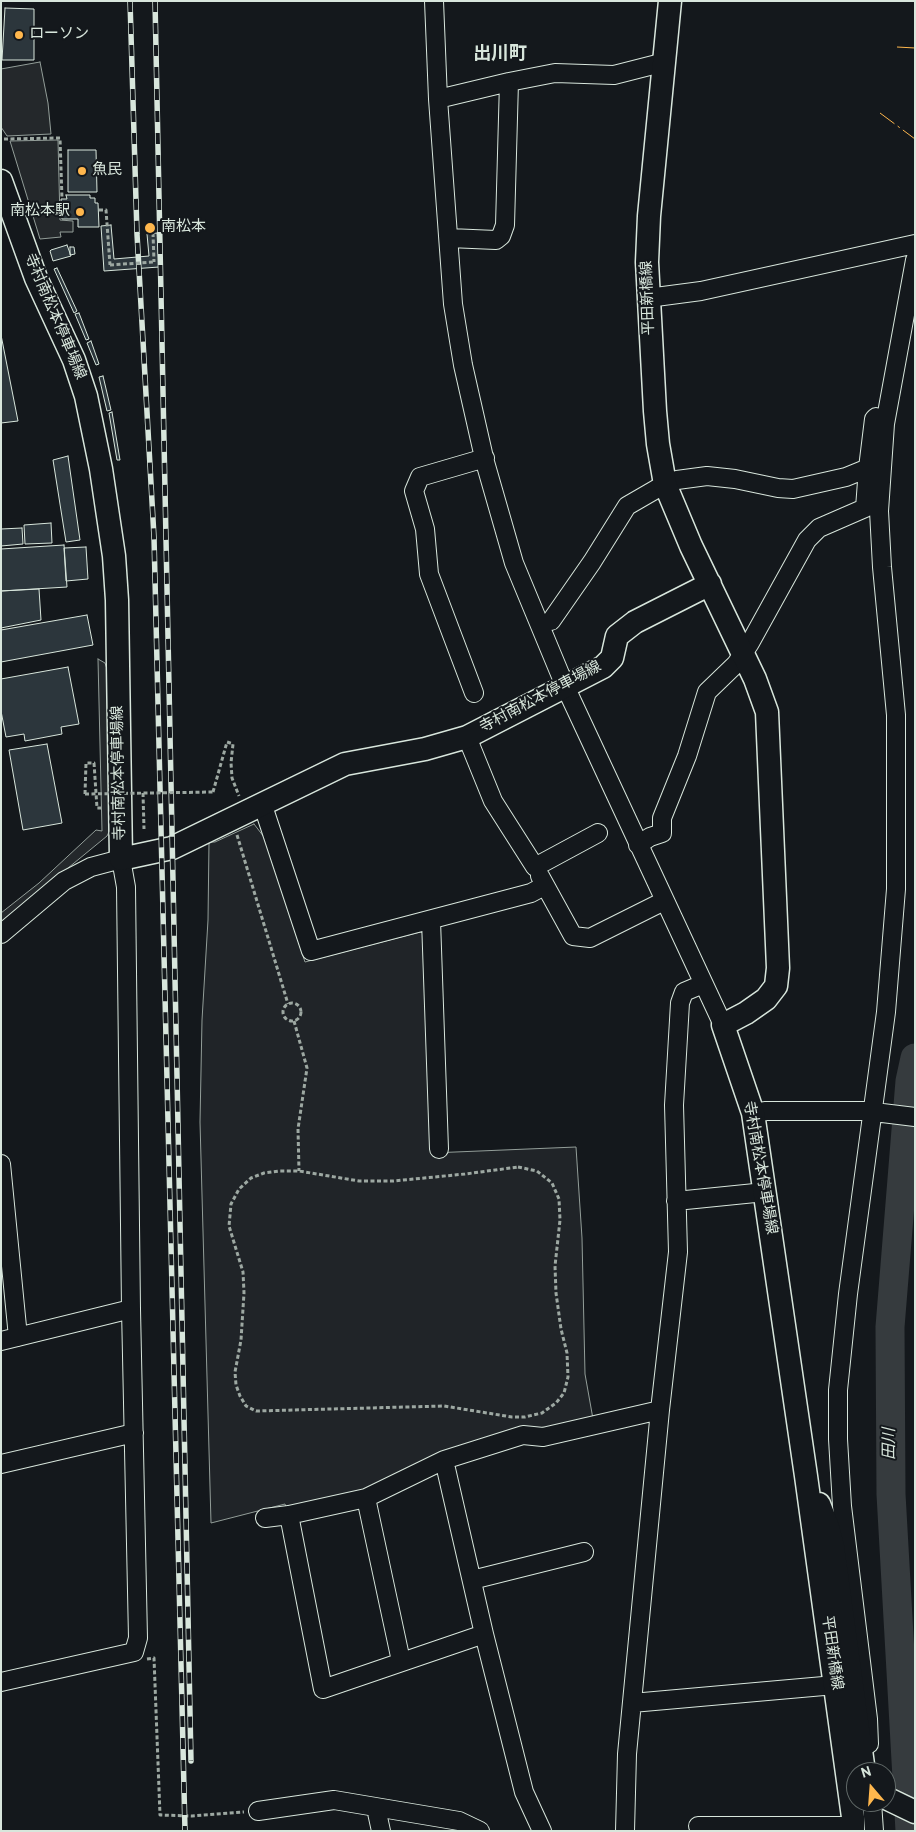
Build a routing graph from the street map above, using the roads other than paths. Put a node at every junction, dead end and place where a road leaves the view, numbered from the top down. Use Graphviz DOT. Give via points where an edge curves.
graph roads {
  1 [pos="434,1"];
  2 [pos="670,1"];
  3 [pos="665,62"];
  4 [pos="509,82"];
  5 [pos="438,99"];
  6 [pos="1,181"];
  7 [pos="449,238"];
  8 [pos="915,244"];
  9 [pos="915,260"];
  10 [pos="648,298"];
  11 [pos="887,410"];
  12 [pos="484,458"];
  13 [pos="868,468"];
  14 [pos="665,484"];
  15 [pos="710,584"];
  16 [pos="551,621"];
  17 [pos="743,653"];
  18 [pos="565,686"];
  19 [pos="474,693"];
  20 [pos="467,738"];
  21 [pos="251,805"];
  22 [pos="598,833"];
  23 [pos="638,845"];
  24 [pos="121,859"];
  25 [pos="535,867"];
  26 [pos="544,886"];
  27 [pos="664,901"];
  28 [pos="431,920"];
  29 [pos="1,934"];
  30 [pos="703,984"];
  31 [pos="723,1025"];
  32 [pos="753,1113"];
  33 [pos="876,1113"];
  34 [pos="915,1117"];
  35 [pos="439,1150"];
  36 [pos="1,1164"];
  37 [pos="765,1192"];
  38 [pos="676,1201"];
  39 [pos="131,1309"];
  40 [pos="10,1339"];
  41 [pos="660,1410"];
  42 [pos="134,1432"];
  43 [pos="444,1460"];
  44 [pos="1,1464"];
  45 [pos="806,1476"];
  46 [pos="366,1498"];
  47 [pos="289,1515"];
  48 [pos="265,1518"];
  49 [pos="584,1552"];
  50 [pos="472,1580"];
  51 [pos="484,1634"];
  52 [pos="401,1661"];
  53 [pos="1,1682"];
  54 [pos="835,1685"];
  55 [pos="632,1703"];
  56 [pos="863,1762"];
  57 [pos="870,1762"];
  58 [pos="896,1803"];
  59 [pos="376,1808"];
  60 [pos="258,1811"];
  61 [pos="865,1812"];
  62 [pos="868,1812"];
  63 [pos="915,1812"];
  64 [pos="698,1826"];
  65 [pos="625,1830"];
  66 [pos="862,1830"];
  67 [pos="381,1831"];
  68 [pos="480,1831"];
  69 [pos="542,1831"];
  1 -- 5 [label="street"];
  2 -- 3 [label="main road, 平田新橋線"];
  3 -- 4 [label="street" via="614,74 555,74"];
  3 -- 10 [label="main road, 平田新橋線" via="649,216"];
  4 -- 5 [label="street"];
  4 -- 7 [label="street" via="505,225 501,236 496,240"];
  5 -- 7 [label="street"];
  6 -- 24 [label="main road, 寺村南松本停車場線" via="36,278 74,360 86,396 101,468 117,600"];
  7 -- 12 [label="street" via="453,304"];
  8 -- 10 [label="street" via="701,291"];
  9 -- 11 [label="street"];
  10 -- 14 [label="main road, 平田新橋線" via="655,420"];
  11 -- 13 [label="street" via="874,419"];
  11 -- 33 [label="street" via="879,511 896,714 896,889"];
  12 -- 18 [label="street" via="514,564"];
  12 -- 19 [label="street" via="420,477 414,491 425,528 429,574"];
  13 -- 14 [label="street" via="846,477 793,489 707,476"];
  13 -- 17 [label="street" via="865,508 819,528 807,540"];
  14 -- 15 [label="main road, 平田新橋線"];
  14 -- 16 [label="street" via="627,506"];
  15 -- 17 [label="main road"];
  15 -- 18 [label="main road, 寺村南松本停車場線" via="635,622 617,636 612,658 603,667"];
  17 -- 23 [label="street" via="707,692 688,756 662,818 662,834"];
  17 -- 31 [label="main road" via="766,712 778,968 776,986 766,998"];
  18 -- 20 [label="main road, 寺村南松本停車場線"];
  18 -- 23 [label="street"];
  20 -- 21 [label="main road, 寺村南松本停車場線" via="345,764"];
  20 -- 25 [label="street" via="493,801"];
  21 -- 24 [label="main road, 寺村南松本停車場線" via="172,848"];
  21 -- 28 [label="street" via="266,815 311,951"];
  22 -- 25 [label="street"];
  23 -- 27 [label="street"];
  24 -- 29 [label="street" via="92,867 64,881"];
  24 -- 39 [label="street" via="126,887"];
  25 -- 26 [label="street"];
  26 -- 27 [label="street" via="573,936 590,938"];
  26 -- 28 [label="street" via="531,894"];
  27 -- 30 [label="street"];
  28 -- 35 [label="street"];
  30 -- 31 [label="street"];
  30 -- 38 [label="street" via="684,992 680,1003 674,1105"];
  31 -- 32 [label="main road, 寺村南松本停車場線"];
  32 -- 33 [label="street"];
  32 -- 37 [label="main road, 寺村南松本停車場線"];
  33 -- 34 [label="street"];
  33 -- 57 [label="street" via="842,1342 838,1390 842,1506"];
  36 -- 40 [label="street"];
  37 -- 38 [label="street"];
  37 -- 45 [label="main road, 寺村南松本停車場線"];
  38 -- 41 [label="street" via="678,1252"];
  39 -- 40 [label="street"];
  39 -- 42 [label="street"];
  41 -- 43 [label="street" via="544,1438 523,1435"];
  41 -- 55 [label="street"];
  42 -- 44 [label="street"];
  42 -- 53 [label="street" via="138,1638 134,1652"];
  43 -- 46 [label="street"];
  43 -- 50 [label="street"];
  45 -- 54 [label="main road, 平田新橋線"];
  45 -- 56 [label="main road" via="833,1546"];
  46 -- 47 [label="street"];
  46 -- 52 [label="street"];
  47 -- 48 [label="street"];
  47 -- 52 [label="street" via="323,1689"];
  49 -- 50 [label="street"];
  50 -- 51 [label="street"];
  51 -- 52 [label="street"];
  51 -- 69 [label="street" via="524,1792"];
  54 -- 55 [label="street"];
  54 -- 66 [label="main road, 平田新橋線"];
  55 -- 65 [label="street"];
  58 -- 63 [label="main road"];
  59 -- 60 [label="street" via="334,1800"];
  59 -- 67 [label="street"];
  59 -- 68 [label="street" via="459,1821"];
  61 -- 66 [label="main road"];
  62 -- 66 [label="street"];
  64 -- 66 [label="street"];
}
